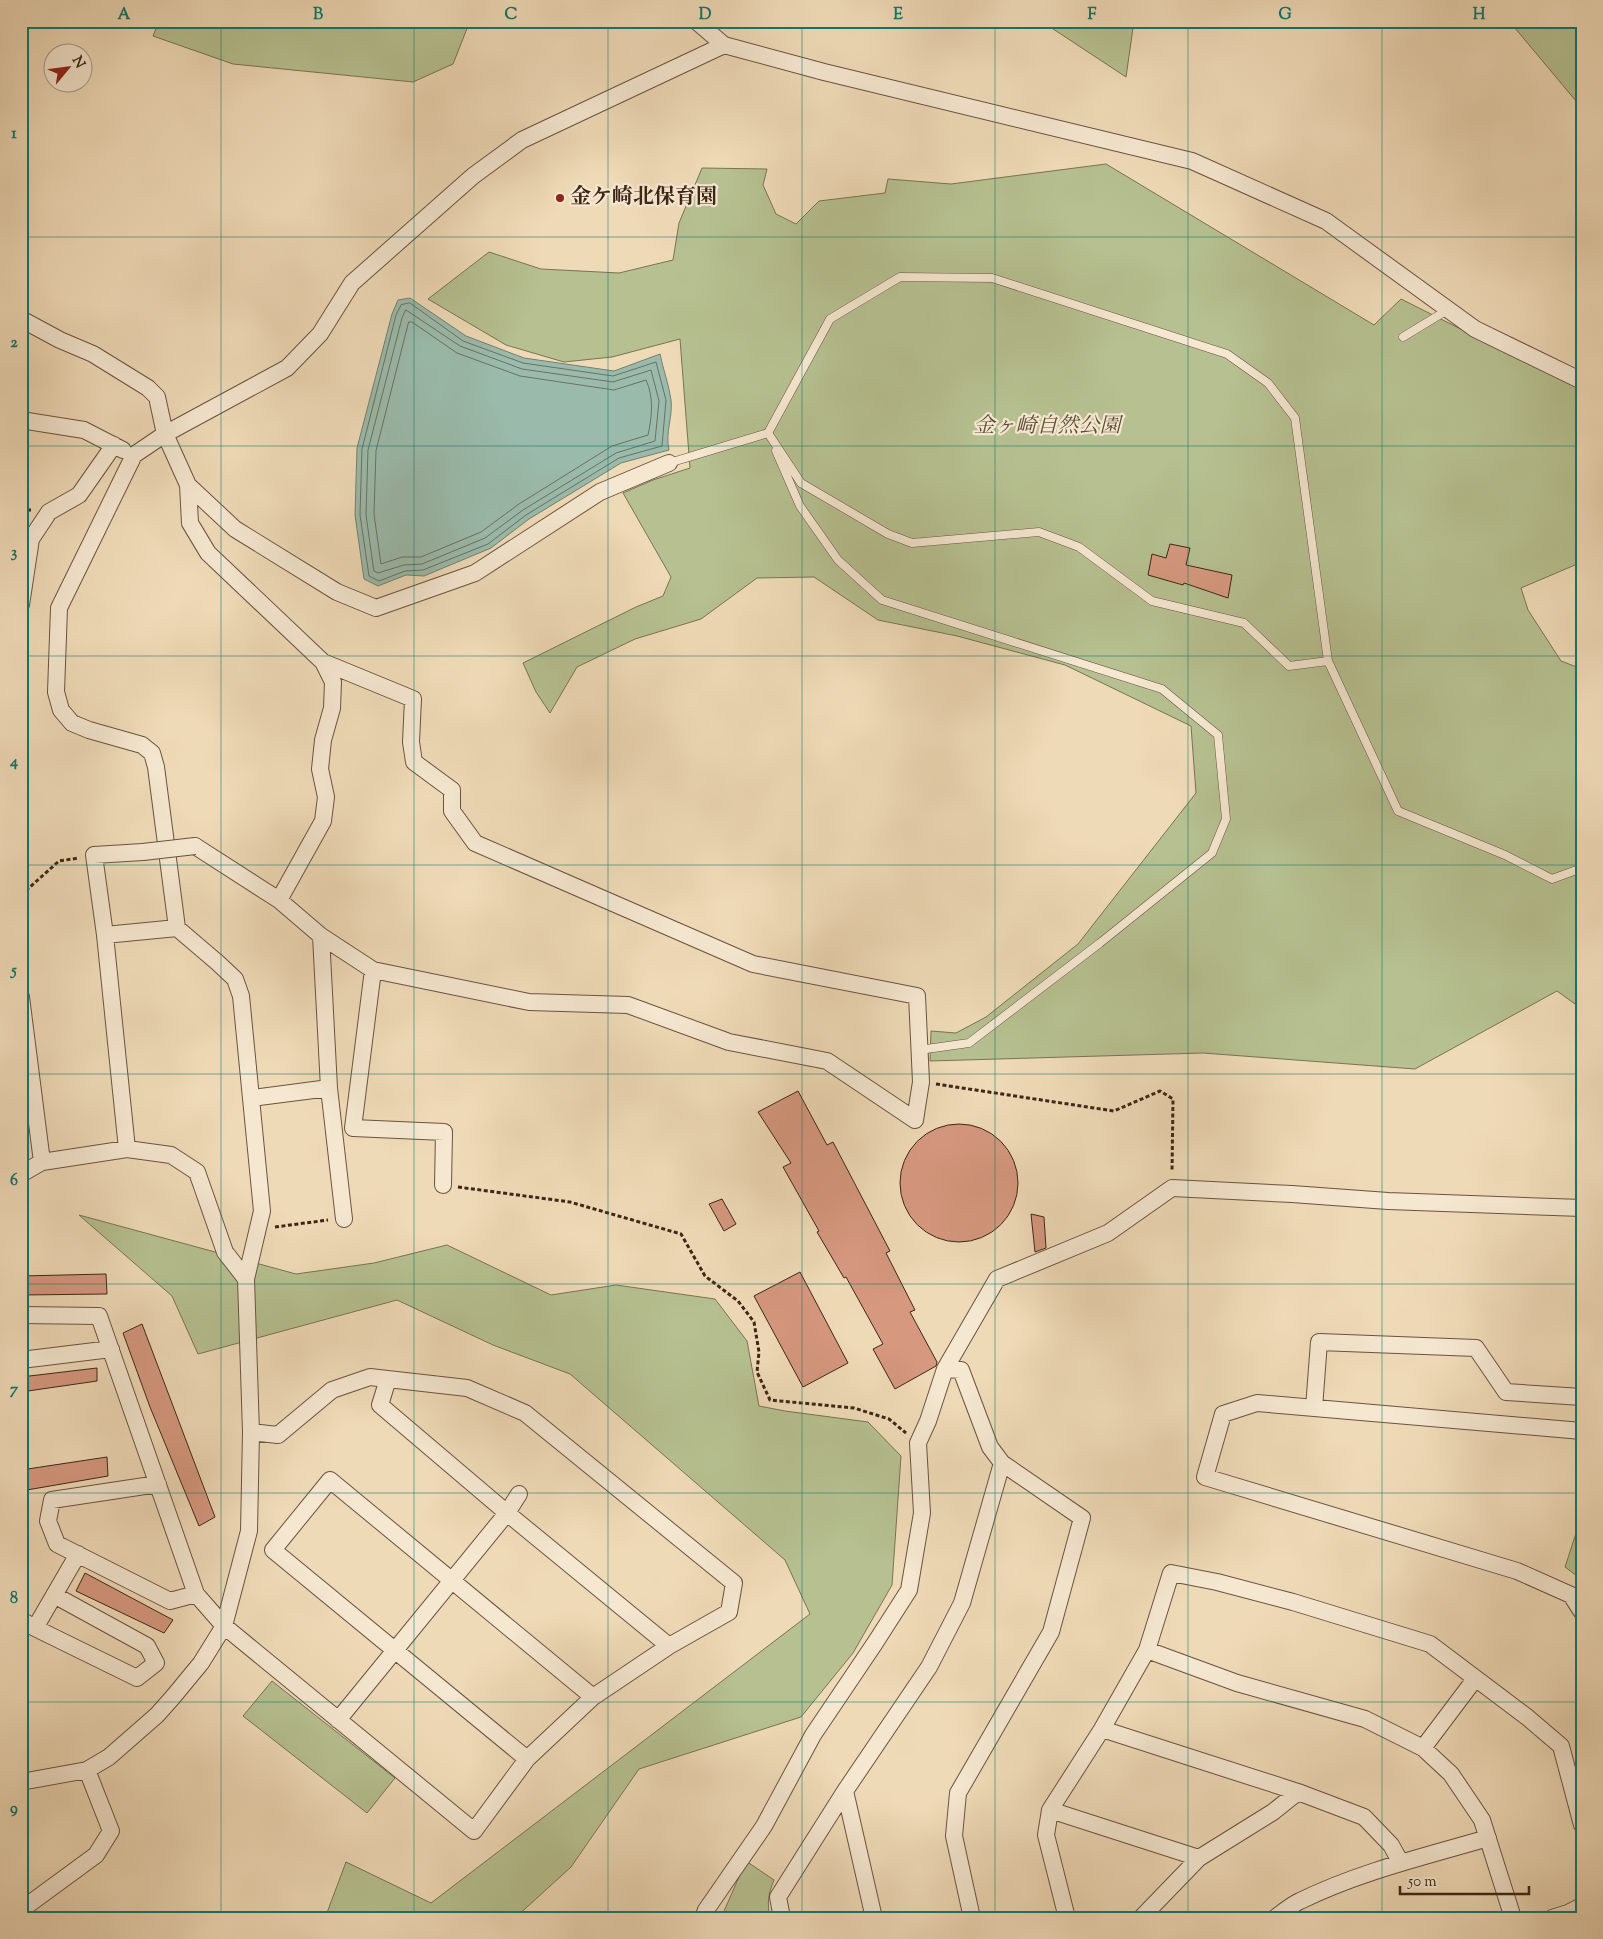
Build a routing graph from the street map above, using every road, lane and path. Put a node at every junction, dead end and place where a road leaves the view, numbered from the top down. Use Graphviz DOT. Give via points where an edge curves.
graph roads {
  1 [pos="696,21"];
  2 [pos="724,45"];
  3 [pos="1449,310"];
  4 [pos="21,319"];
  5 [pos="1403,337"];
  6 [pos="1582,381"];
  7 [pos="21,420"];
  8 [pos="768,433"];
  9 [pos="165,434"];
  10 [pos="114,445"];
  11 [pos="134,455"];
  12 [pos="669,463"];
  13 [pos="188,485"];
  14 [pos="21,606"];
  15 [pos="1328,661"];
  16 [pos="323,662"];
  17 [pos="94,855"];
  18 [pos="1582,868"];
  19 [pos="21,895"];
  20 [pos="279,900"];
  21 [pos="176,928"];
  22 [pos="106,935"];
  23 [pos="321,936"];
  24 [pos="373,970"];
  25 [pos="21,997"];
  26 [pos="919,1050"];
  27 [pos="25,1064"];
  28 [pos="921,1082"];
  29 [pos="329,1088"];
  30 [pos="252,1098"];
  31 [pos="127,1150"];
  32 [pos="42,1162"];
  33 [pos="21,1174"];
  34 [pos="444,1185"];
  35 [pos="1172,1188"];
  36 [pos="1582,1208"];
  37 [pos="344,1219"];
  38 [pos="259,1229"];
  39 [pos="246,1279"];
  40 [pos="21,1314"];
  41 [pos="111,1350"];
  42 [pos="21,1360"];
  43 [pos="944,1369"];
  44 [pos="388,1379"];
  45 [pos="1582,1397"];
  46 [pos="1314,1408"];
  47 [pos="1582,1431"];
  48 [pos="251,1432"];
  49 [pos="918,1443"];
  50 [pos="1002,1463"];
  51 [pos="158,1484"];
  52 [pos="519,1494"];
  53 [pos="507,1513"];
  54 [pos="78,1554"];
  55 [pos="452,1579"];
  56 [pos="196,1594"];
  57 [pos="54,1595"];
  58 [pos="1582,1612"];
  59 [pos="28,1624"];
  60 [pos="224,1626"];
  61 [pos="669,1646"];
  62 [pos="1147,1650"];
  63 [pos="394,1651"];
  64 [pos="1475,1679"];
  65 [pos="593,1697"];
  66 [pos="338,1720"];
  67 [pos="1102,1729"];
  68 [pos="1423,1748"];
  69 [pos="526,1759"];
  70 [pos="87,1770"];
  71 [pos="21,1782"];
  72 [pos="845,1791"];
  73 [pos="1298,1792"];
  74 [pos="1050,1810"];
  75 [pos="1582,1825"];
  76 [pos="1488,1838"];
  77 [pos="1199,1858"];
  78 [pos="1401,1863"];
  79 [pos="21,1910"];
  80 [pos="1573,1912"];
  81 [pos="703,1918"];
  82 [pos="782,1918"];
  83 [pos="874,1918"];
  84 [pos="972,1918"];
  85 [pos="1067,1918"];
  86 [pos="1141,1918"];
  87 [pos="1275,1918"];
  88 [pos="1513,1918"];
  89 [pos="1552,1918"];
  1 -- 2 [label="street"];
  2 -- 3 [label="street" via="1192,161 1326,221"];
  2 -- 9 [label="street" via="522,140 473,176 352,283 320,334 287,368"];
  3 -- 5 [label="lane"];
  3 -- 6 [label="street" via="1475,329"];
  4 -- 9 [label="street" via="93,354 148,388 157,398"];
  7 -- 10 [label="street" via="84,430"];
  8 -- 12 [label="lane"];
  8 -- 15 [label="lane" via="801,482 888,534 912,543 1039,532 1079,547 1152,601 1244,623 1289,666"];
  8 -- 15 [label="lane" via="830,319 900,277 992,278 1227,354 1268,383 1294,418"];
  8 -- 26 [label="lane" via="800,506 838,560 882,600 1162,689 1218,735 1226,819 1212,853 969,1043"];
  9 -- 11 [label="street"];
  9 -- 13 [label="street"];
  10 -- 11 [label="street"];
  10 -- 14 [label="street" via="79,495 49,512 32,539"];
  11 -- 21 [label="street" via="59,608 56,692 61,710 72,723 142,745 152,753"];
  12 -- 13 [label="street" via="600,492 475,573 376,608 337,592 234,529"];
  13 -- 16 [label="street" via="190,523 208,553"];
  15 -- 18 [label="lane" via="1398,811 1505,855 1552,879"];
  16 -- 20 [label="street" via="334,682 320,769 326,797 323,822"];
  16 -- 26 [label="street" via="413,699 411,742 414,762 452,790 452,811 475,842 753,964 917,996"];
  17 -- 19 [label="path" via="60,861"];
  17 -- 20 [label="street, bridge" via="195,846"];
  17 -- 22 [label="street"];
  20 -- 23 [label="street"];
  21 -- 22 [label="street"];
  21 -- 30 [label="street" via="235,979 241,996"];
  22 -- 31 [label="street"];
  23 -- 24 [label="street"];
  23 -- 29 [label="street"];
  24 -- 28 [label="street" via="529,1002 628,1005 729,1042 827,1061 915,1120"];
  24 -- 34 [label="street" via="353,1128 444,1132"];
  25 -- 27 [label="street"];
  26 -- 28 [label="street"];
  27 -- 32 [label="street"];
  28 -- 35 [label="path" via="1114,1111 1160,1091 1173,1100"];
  29 -- 30 [label="street"];
  29 -- 37 [label="street"];
  30 -- 38 [label="street" via="262,1211"];
  31 -- 32 [label="street"];
  31 -- 39 [label="street" via="170,1155 197,1172 224,1252"];
  32 -- 33 [label="street"];
  34 -- 49 [label="path" via="570,1202 681,1234 705,1276 738,1301 754,1322 759,1352 758,1372 770,1400 854,1408 888,1419"];
  35 -- 36 [label="street"];
  35 -- 43 [label="street" via="1108,1232 997,1279"];
  37 -- 38 [label="path"];
  38 -- 39 [label="street"];
  39 -- 48 [label="street"];
  40 -- 41 [label="street" via="100,1316"];
  41 -- 42 [label="street"];
  41 -- 51 [label="street"];
  43 -- 49 [label="street"];
  43 -- 50 [label="street" via="961,1370 990,1447"];
  44 -- 48 [label="street" via="370,1377 332,1390 278,1436"];
  44 -- 53 [label="street" via="380,1405"];
  44 -- 61 [label="street" via="467,1388 526,1413 734,1583 729,1612"];
  45 -- 46 [label="street" via="1506,1392 1476,1348 1319,1342"];
  46 -- 47 [label="street"];
  46 -- 58 [label="street" via="1257,1403 1223,1414 1205,1477 1517,1571 1572,1595"];
  48 -- 60 [label="street" via="249,1530"];
  49 -- 81 [label="street" via="922,1513 909,1590 813,1735 764,1826"];
  50 -- 72 [label="street" via="962,1603 930,1667"];
  50 -- 84 [label="street" via="1082,1518 1051,1632 958,1793 954,1836"];
  51 -- 54 [label="street" via="52,1500 48,1521 57,1544"];
  51 -- 56 [label="street"];
  52 -- 53 [label="street"];
  53 -- 55 [label="street"];
  53 -- 61 [label="street"];
  54 -- 56 [label="street" via="170,1601"];
  54 -- 57 [label="street"];
  55 -- 63 [label="street"];
  55 -- 63 [label="street" via="330,1480 273,1550"];
  55 -- 65 [label="street"];
  56 -- 60 [label="street"];
  57 -- 59 [label="street"];
  57 -- 59 [label="street" via="147,1646 156,1663 137,1678"];
  60 -- 66 [label="street"];
  60 -- 70 [label="street" via="201,1663 157,1715 109,1757"];
  61 -- 65 [label="street"];
  62 -- 64 [label="street" via="1172,1573 1293,1602 1430,1644"];
  62 -- 67 [label="street"];
  62 -- 68 [label="street" via="1237,1683 1365,1719"];
  63 -- 66 [label="street"];
  63 -- 69 [label="street"];
  64 -- 68 [label="street"];
  64 -- 75 [label="street" via="1560,1746"];
  65 -- 69 [label="street"];
  66 -- 69 [label="street" via="474,1831"];
  67 -- 73 [label="street"];
  67 -- 74 [label="street"];
  68 -- 76 [label="street" via="1451,1774 1474,1806"];
  70 -- 71 [label="street"];
  70 -- 79 [label="street" via="110,1831 96,1855"];
  72 -- 82 [label="street" via="778,1897"];
  72 -- 83 [label="street"];
  73 -- 77 [label="street" via="1273,1812"];
  73 -- 78 [label="street" via="1364,1817 1392,1844"];
  74 -- 77 [label="street"];
  74 -- 85 [label="street" via="1046,1835"];
  76 -- 78 [label="street"];
  76 -- 88 [label="street"];
  77 -- 86 [label="street"];
  78 -- 87 [label="street" via="1299,1901"];
  80 -- 89 [label="street"];
}
